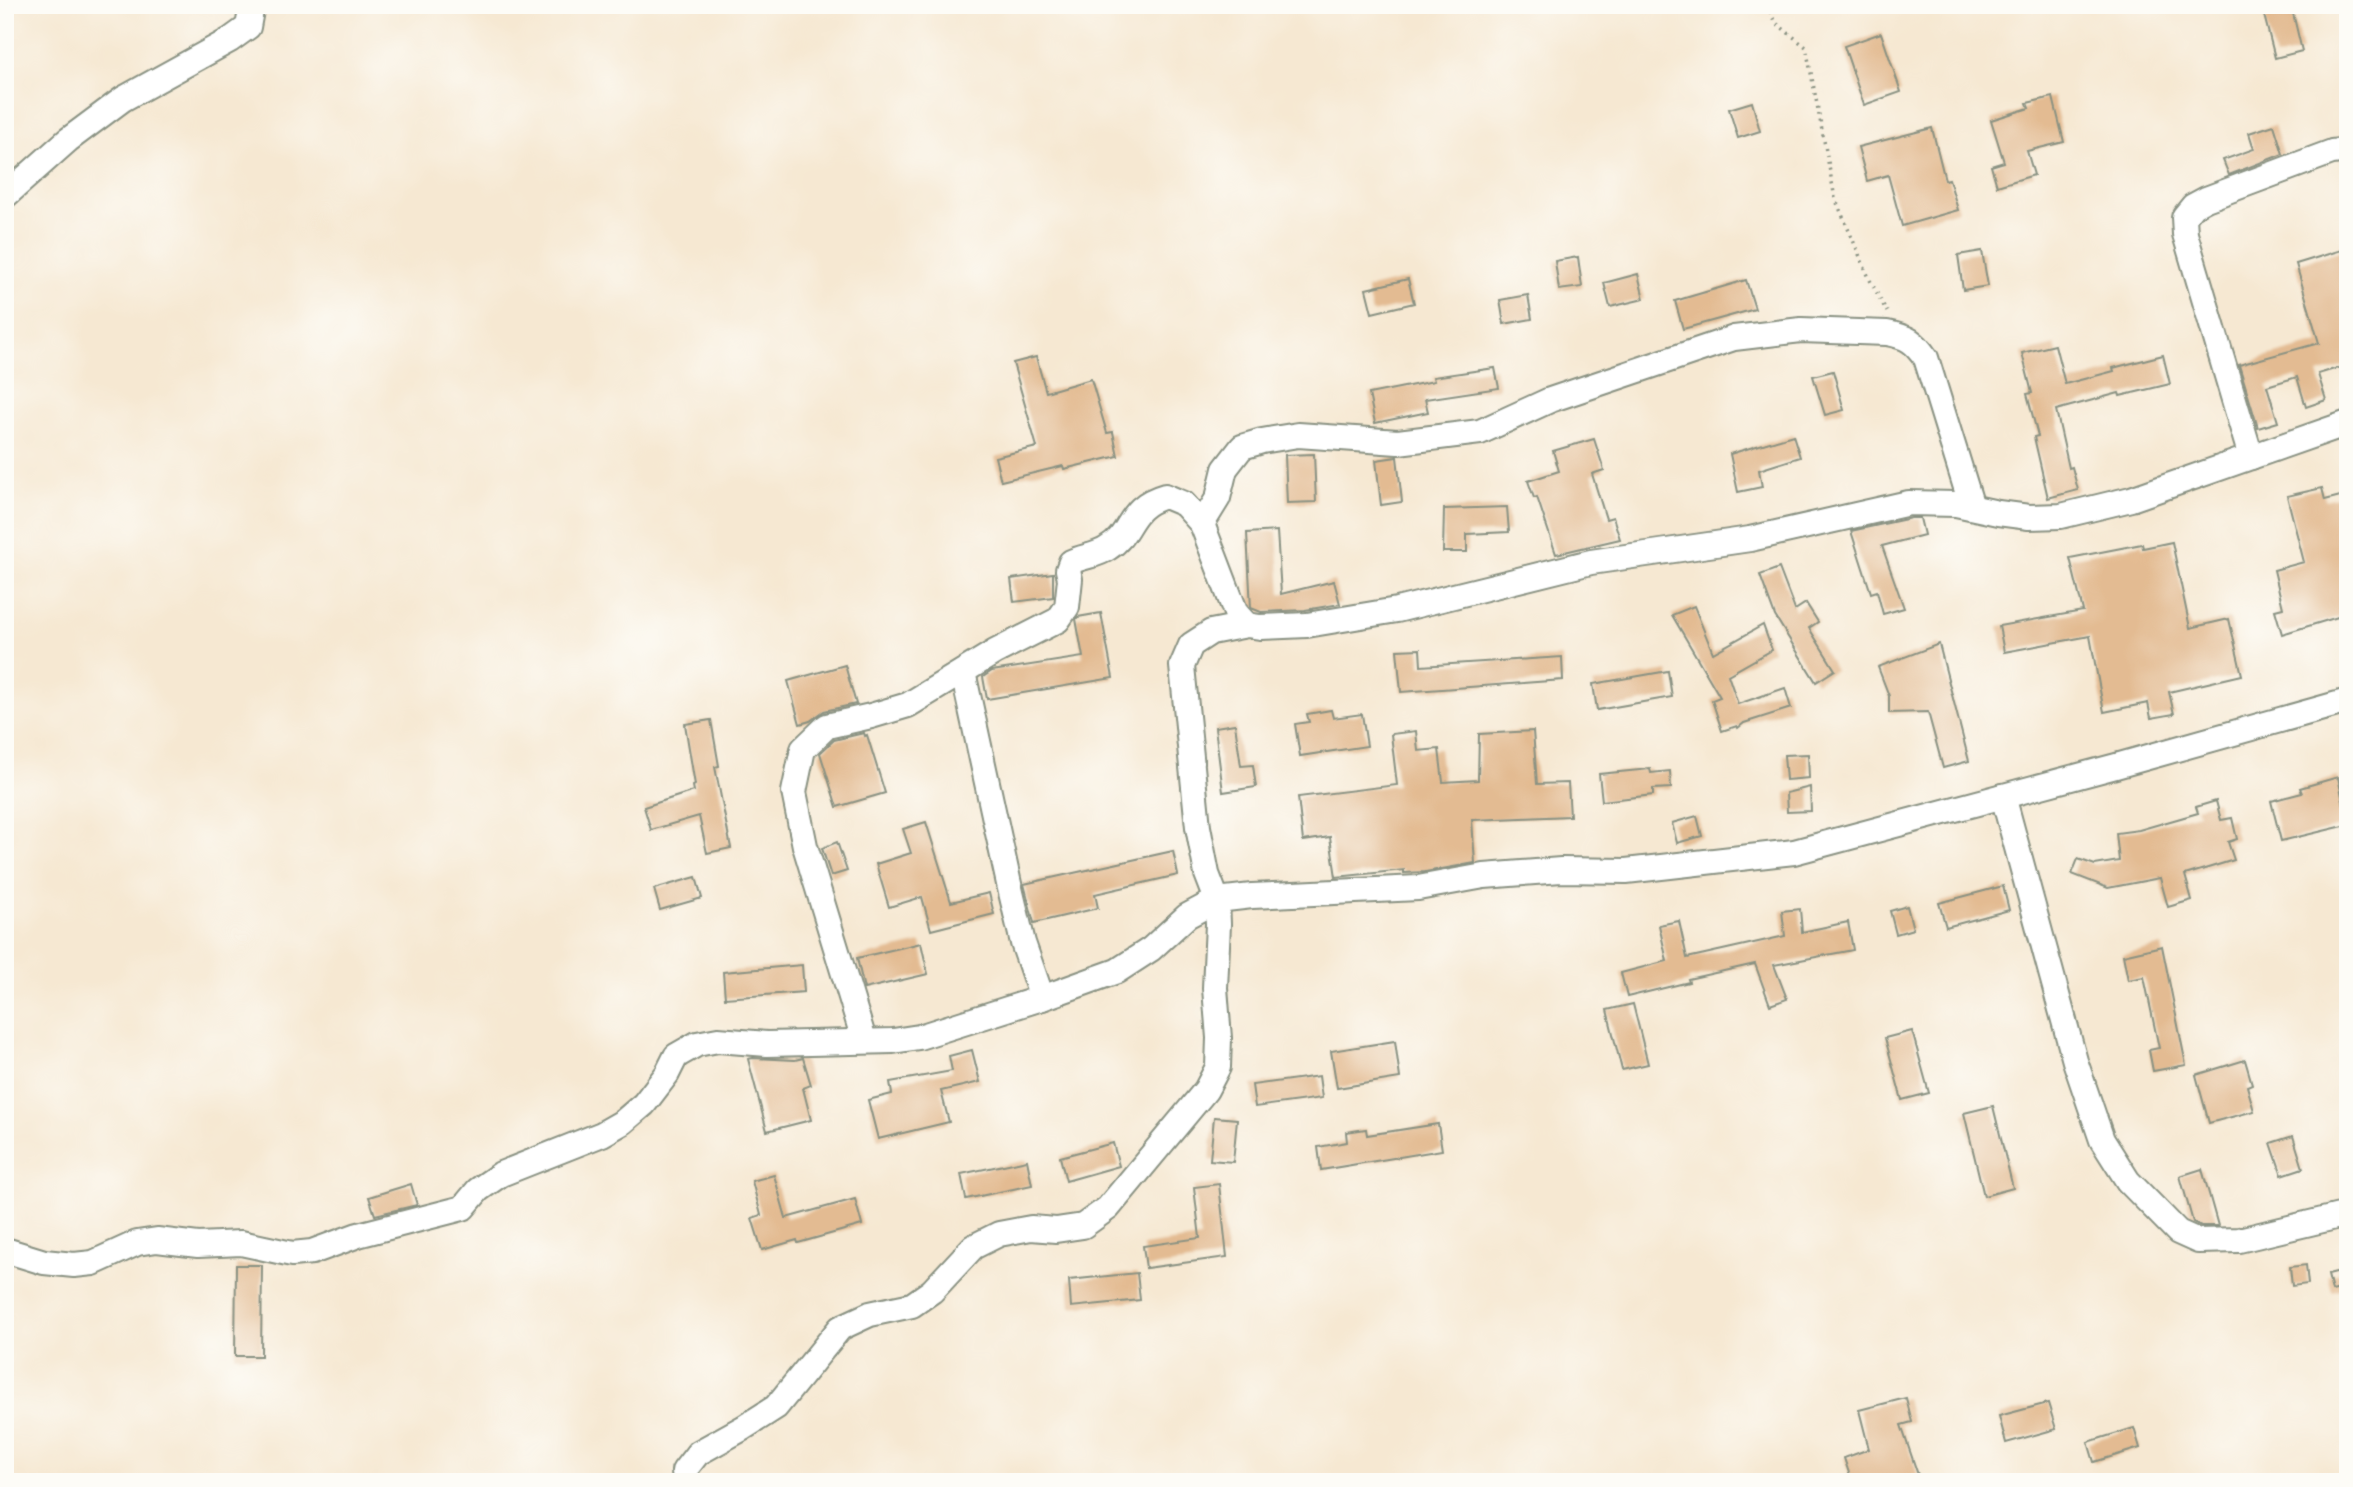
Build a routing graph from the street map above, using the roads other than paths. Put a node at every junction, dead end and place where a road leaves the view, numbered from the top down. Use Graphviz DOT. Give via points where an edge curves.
graph roads {
  1 [pos="252,5"];
  2 [pos="2348,150"];
  3 [pos="5,196"];
  4 [pos="2348,423"];
  5 [pos="2251,457"];
  6 [pos="1972,507"];
  7 [pos="1202,524"];
  8 [pos="1247,625"];
  9 [pos="963,672"];
  10 [pos="2348,701"];
  11 [pos="2003,796"];
  12 [pos="1217,900"];
  13 [pos="1042,998"];
  14 [pos="864,1040"];
  15 [pos="2348,1214"];
  16 [pos="5,1250"];
  17 [pos="685,1482"];
  1 -- 3 [label="street" via="247,27 123,99 68,139"];
  2 -- 5 [label="street" via="2206,198 2184,217 2185,234"];
  4 -- 5 [label="street"];
  5 -- 6 [label="street" via="2131,499 2061,516 2019,516"];
  6 -- 7 [label="street" via="1926,358 1915,342 1899,335 1801,330 1734,338 1550,400 1480,432 1398,442 1298,435 1242,447 1225,469 1217,498"];
  6 -- 8 [label="street" via="1909,503 1750,539 1591,562 1397,610 1307,625"];
  7 -- 8 [label="street" via="1236,613"];
  7 -- 9 [label="street" via="1184,504 1165,496 1141,506 1108,549 1071,562 1067,607 1058,620"];
  8 -- 12 [label="street" via="1211,632 1191,645 1182,666 1198,827"];
  9 -- 13 [label="street" via="1023,943"];
  9 -- 14 [label="street" via="908,705 827,726 803,749 794,792 805,846"];
  10 -- 11 [label="street"];
  11 -- 12 [label="street" via="1794,852 1626,871 1561,870 1484,876 1418,888"];
  11 -- 15 [label="street" via="2075,1061 2102,1140 2128,1181 2178,1232 2198,1241 2239,1240"];
  12 -- 13 [label="street" via="1186,916 1152,949 1117,971"];
  12 -- 17 [label="street" via="1214,988 1218,1067 1206,1090 1108,1208 1083,1226 999,1234 973,1247 932,1291 912,1305 870,1314 841,1328 776,1407 698,1453 684,1471"];
  13 -- 14 [label="street" via="919,1037"];
  14 -- 16 [label="street" via="697,1044 676,1056 644,1104 624,1122 501,1174 463,1208 312,1252 292,1254 241,1244 156,1240 137,1243 93,1263 74,1265"];
}
